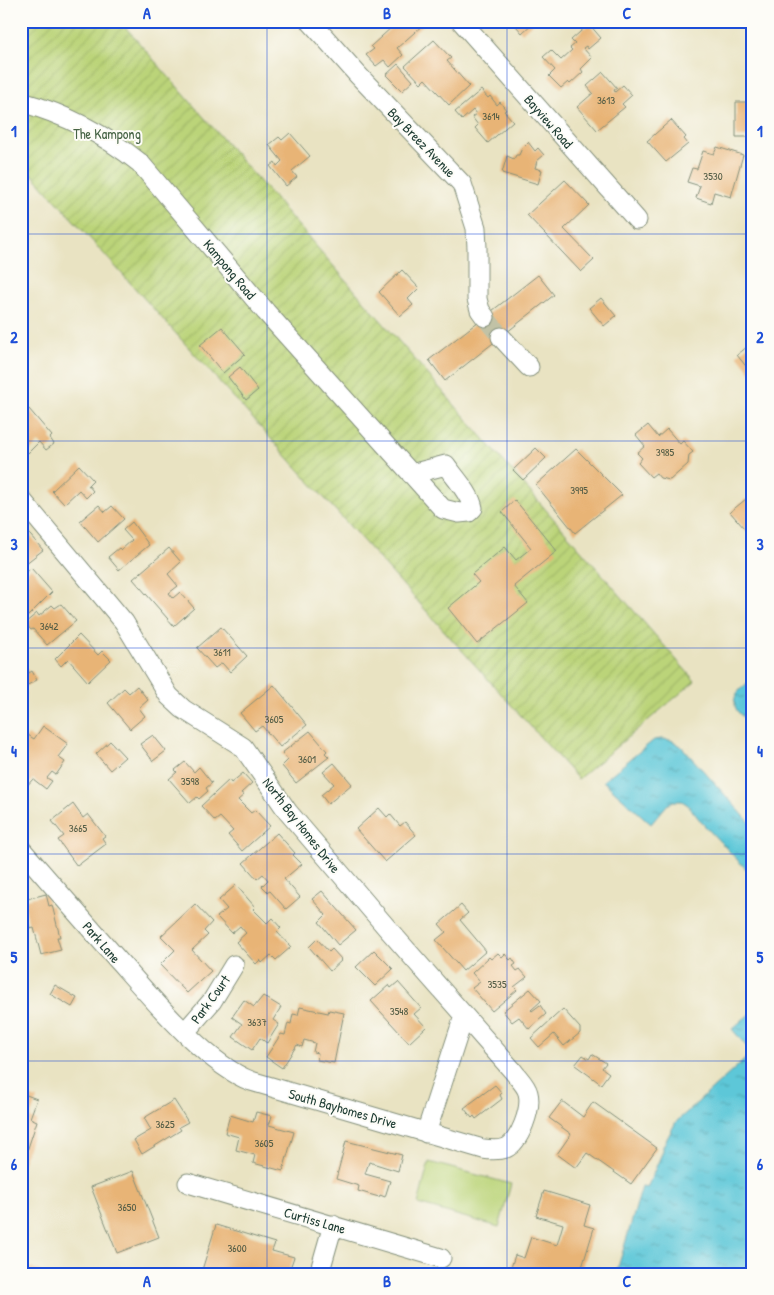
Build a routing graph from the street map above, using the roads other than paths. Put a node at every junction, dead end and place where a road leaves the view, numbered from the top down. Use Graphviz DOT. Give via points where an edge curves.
graph roads {
  1 [pos="310,21"];
  2 [pos="461,21"];
  3 [pos="21,102"];
  4 [pos="637,220"];
  5 [pos="485,317"];
  6 [pos="502,337"];
  7 [pos="529,367"];
  8 [pos="411,474"];
  9 [pos="21,499"];
  10 [pos="21,849"];
  11 [pos="234,965"];
  12 [pos="464,1016"];
  13 [pos="185,1032"];
  14 [pos="426,1133"];
  15 [pos="513,1143"];
  16 [pos="188,1183"];
  17 [pos="333,1225"];
  18 [pos="441,1258"];
  19 [pos="318,1274"];
  1 -- 5 [label="street, Bay Breez Avenue" via="462,184 476,228 477,299"];
  2 -- 4 [label="street, Bayview Road"];
  3 -- 8 [label="street, Kampong Road" via="97,133 140,163 266,312"];
  6 -- 7 [label="street"];
  9 -- 12 [label="street, North Bay Homes Drive" via="124,622 168,696 243,747 288,812"];
  10 -- 13 [label="street, Park Lane"];
  11 -- 13 [label="street, Park Court" via="212,1001"];
  12 -- 14 [label="street"];
  12 -- 15 [label="street, North Bay Homes Drive" via="513,1071 528,1094 528,1107"];
  13 -- 14 [label="street, South Bayhomes Drive" via="213,1058 242,1078"];
  14 -- 15 [label="street, South Bayhomes Drive" via="490,1150 506,1148"];
  16 -- 17 [label="street, Curtiss Lane"];
  17 -- 18 [label="street, Curtiss Lane"];
  17 -- 19 [label="street"];
}
